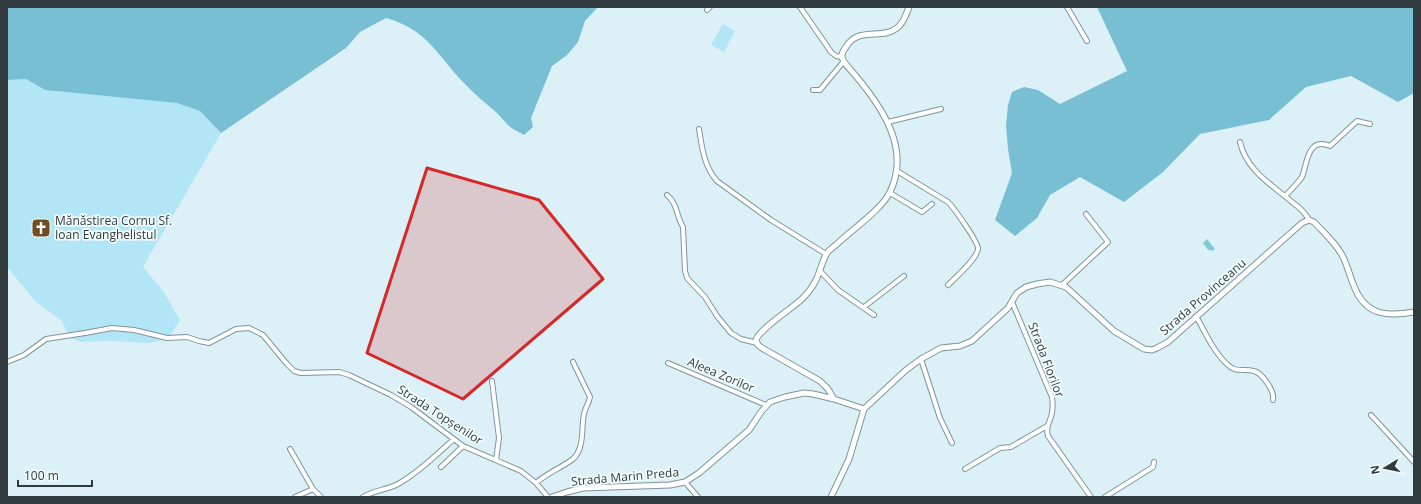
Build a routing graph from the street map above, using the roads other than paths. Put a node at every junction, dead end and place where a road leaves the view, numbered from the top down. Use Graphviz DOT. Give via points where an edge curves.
graph roads {
  1 [pos="800,7"];
  2 [pos="909,7"];
  3 [pos="1067,7"];
  4 [pos="1087,41"];
  5 [pos="843,59"];
  6 [pos="813,90"];
  7 [pos="941,110"];
  8 [pos="888,122"];
  9 [pos="1370,124"];
  10 [pos="700,129"];
  11 [pos="1240,142"];
  12 [pos="897,171"];
  13 [pos="890,193"];
  14 [pos="667,195"];
  15 [pos="1285,196"];
  16 [pos="932,204"];
  17 [pos="1086,214"];
  18 [pos="1309,220"];
  19 [pos="826,254"];
  20 [pos="820,271"];
  21 [pos="904,276"];
  22 [pos="948,285"];
  23 [pos="1062,285"];
  24 [pos="1012,302"];
  25 [pos="864,307"];
  26 [pos="1414,312"];
  27 [pos="874,315"];
  28 [pos="1196,316"];
  29 [pos="757,343"];
  30 [pos="920,359"];
  31 [pos="7,362"];
  32 [pos="573,362"];
  33 [pos="668,363"];
  34 [pos="492,381"];
  35 [pos="834,399"];
  36 [pos="1273,400"];
  37 [pos="766,405"];
  38 [pos="864,409"];
  39 [pos="1371,415"];
  40 [pos="1047,426"];
  41 [pos="454,439"];
  42 [pos="952,443"];
  43 [pos="463,446"];
  44 [pos="290,449"];
  45 [pos="496,460"];
  46 [pos="1154,462"];
  47 [pos="1414,462"];
  48 [pos="442,466"];
  49 [pos="965,469"];
  50 [pos="685,482"];
  51 [pos="536,483"];
  52 [pos="313,489"];
  53 [pos="561,495"];
  54 [pos="296,497"];
  55 [pos="321,497"];
  56 [pos="363,497"];
  57 [pos="550,497"];
  58 [pos="698,497"];
  59 [pos="831,497"];
  60 [pos="1091,497"];
  61 [pos="1105,497"];
  1 -- 5 [label="street" via="831,52"];
  2 -- 5 [label="street" via="898,28 889,32 862,35 848,42 842,54"];
  3 -- 4 [label="street"];
  5 -- 6 [label="street" via="820,90"];
  5 -- 8 [label="street"];
  7 -- 8 [label="street"];
  8 -- 12 [label="street" via="895,147"];
  9 -- 15 [label="street" via="1357,122 1330,146 1318,144 1308,154 1304,172 1296,186"];
  10 -- 19 [label="street" via="705,160 709,172 717,181 771,220"];
  11 -- 15 [label="street" via="1251,167"];
  12 -- 13 [label="street"];
  12 -- 22 [label="street" via="948,202 978,246 977,253"];
  13 -- 16 [label="street" via="922,212"];
  13 -- 19 [label="street" via="878,208"];
  14 -- 29 [label="street" via="676,204 683,227 687,278 705,297 731,333 741,339"];
  15 -- 18 [label="street" via="1304,212"];
  17 -- 23 [label="street" via="1108,242"];
  18 -- 26 [label="street" via="1314,222 1340,252 1357,295 1368,307 1385,314"];
  18 -- 28 [label="street, Strada Provinceanu" via="1302,223"];
  19 -- 20 [label="street"];
  20 -- 25 [label="street" via="838,290"];
  20 -- 29 [label="street" via="804,298 761,332 757,337"];
  21 -- 25 [label="street"];
  23 -- 24 [label="street" via="1050,282 1031,285 1017,293"];
  23 -- 28 [label="street, Strada Provinceanu" via="1072,291 1114,331 1144,349 1152,350 1163,345"];
  24 -- 30 [label="street" via="972,341 960,346 941,348"];
  24 -- 40 [label="street, Strada Florilor" via="1052,398 1053,409"];
  25 -- 27 [label="street"];
  28 -- 36 [label="street" via="1227,364 1232,369 1257,372 1274,395"];
  29 -- 35 [label="street" via="820,381"];
  30 -- 38 [label="street"];
  30 -- 42 [label="street" via="940,418"];
  31 -- 41 [label="street, Strada Topșenilor" via="24,355 46,339 112,328 167,338 187,337 210,343 236,329 249,328 263,335 294,371 339,372 349,375 411,407"];
  32 -- 51 [label="street" via="590,397 583,415 579,449 572,459"];
  33 -- 37 [label="street, Aleea Zorilor"];
  34 -- 45 [label="street" via="499,438"];
  35 -- 37 [label="street" via="804,394 776,399"];
  35 -- 38 [label="street"];
  37 -- 50 [label="street, Strada Marin Preda" via="749,430"];
  38 -- 59 [label="street" via="849,459"];
  39 -- 47 [label="street"];
  40 -- 49 [label="street" via="1011,447 1000,448"];
  40 -- 60 [label="street" via="1051,442"];
  41 -- 43 [label="street, Strada Topșenilor"];
  41 -- 56 [label="street" via="407,479"];
  43 -- 45 [label="street, Strada Topșenilor"];
  43 -- 48 [label="street"];
  44 -- 52 [label="street"];
  45 -- 51 [label="street, Strada Topșenilor" via="521,471"];
  46 -- 61 [label="street" via="1153,467"];
  50 -- 53 [label="street, Strada Marin Preda" via="670,485 583,488"];
  50 -- 58 [label="street"];
  51 -- 57 [label="street, Strada Topșenilor"];
  52 -- 54 [label="street"];
  52 -- 55 [label="street"];
  53 -- 57 [label="street, Strada Marin Preda"];
}
